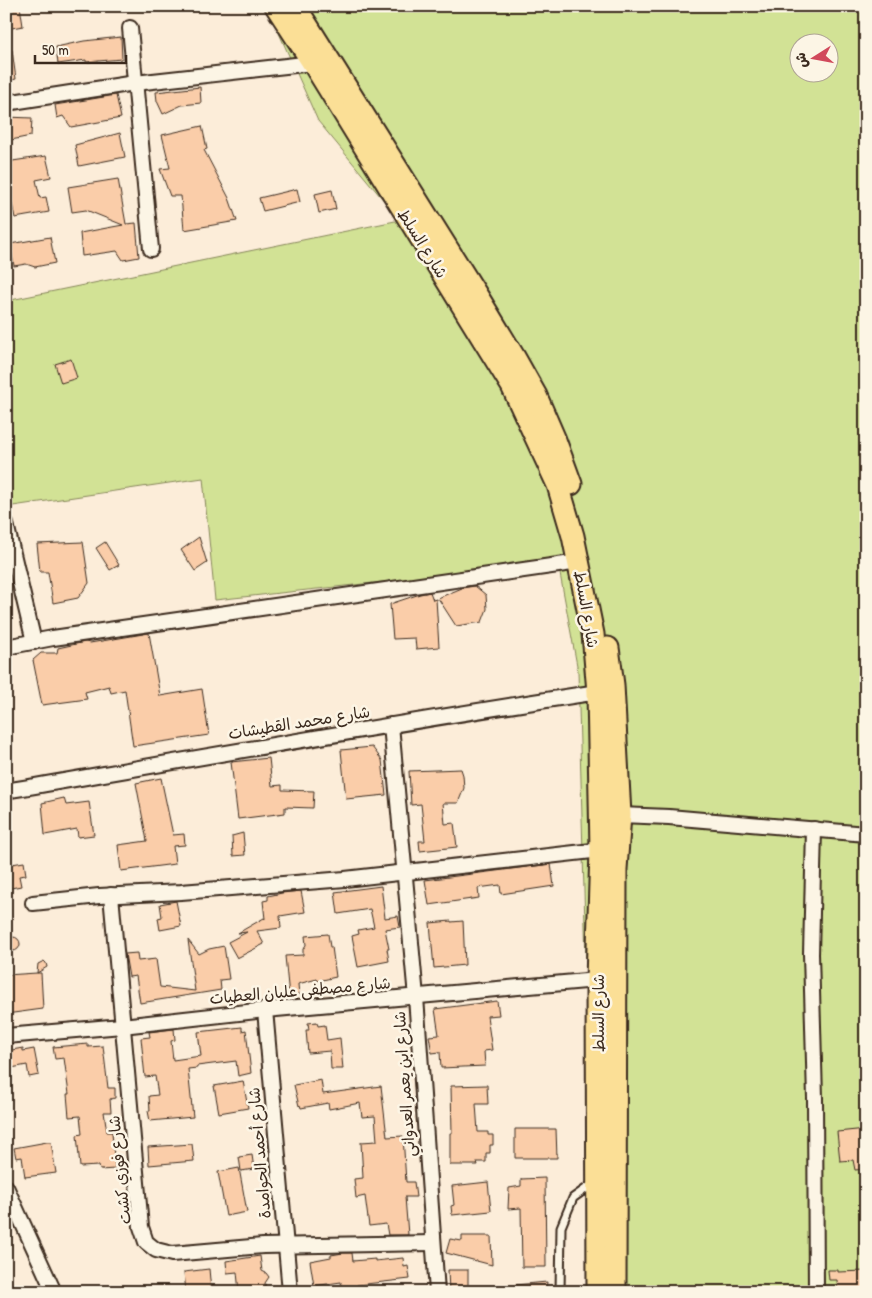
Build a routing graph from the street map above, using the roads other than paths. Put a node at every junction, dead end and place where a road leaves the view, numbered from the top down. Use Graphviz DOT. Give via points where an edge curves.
graph roads {
  1 [pos="276,6"];
  2 [pos="295,6"];
  3 [pos="130,28"];
  4 [pos="313,63"];
  5 [pos="135,83"];
  6 [pos="6,103"];
  7 [pos="151,249"];
  8 [pos="6,524"];
  9 [pos="579,562"];
  10 [pos="34,642"];
  11 [pos="6,647"];
  12 [pos="598,692"];
  13 [pos="390,725"];
  14 [pos="6,791"];
  15 [pos="620,815"];
  16 [pos="814,829"];
  17 [pos="866,834"];
  18 [pos="601,850"];
  19 [pos="406,873"];
  20 [pos="110,895"];
  21 [pos="33,903"];
  22 [pos="598,980"];
  23 [pos="416,997"];
  24 [pos="265,1010"];
  25 [pos="122,1026"];
  26 [pos="6,1036"];
  27 [pos="598,1180"];
  28 [pos="6,1187"];
  29 [pos="433,1243"];
  30 [pos="285,1245"];
  31 [pos="54,1292"];
  32 [pos="290,1292"];
  33 [pos="436,1292"];
  34 [pos="560,1292"];
  35 [pos="598,1292"];
  36 [pos="615,1292"];
  37 [pos="816,1292"];
  1 -- 4 [label="main road, شارع السلط"];
  2 -- 15 [label="main road, شارع السلط" via="479,299 532,389 555,440 582,517 602,605 613,685"];
  3 -- 5 [label="street"];
  4 -- 5 [label="street"];
  4 -- 9 [label="main road, شارع السلط" via="516,394 558,485"];
  5 -- 6 [label="street"];
  5 -- 7 [label="street"];
  8 -- 10 [label="street"];
  9 -- 10 [label="street"];
  9 -- 12 [label="main road, شارع السلط" via="593,634"];
  10 -- 11 [label="street"];
  12 -- 13 [label="street, شارع محمد القطيشات"];
  12 -- 18 [label="main road, شارع السلط"];
  13 -- 14 [label="street, شارع محمد القطيشات"];
  13 -- 19 [label="street, شارع ابن يعمر العدواني"];
  15 -- 16 [label="street" via="669,816"];
  15 -- 36 [label="main road, شارع السلط" via="616,869"];
  16 -- 17 [label="street"];
  16 -- 37 [label="street" via="811,954"];
  18 -- 19 [label="street"];
  18 -- 22 [label="main road, شارع السلط"];
  19 -- 20 [label="street" via="288,885"];
  19 -- 23 [label="street, شارع ابن يعمر العدواني"];
  20 -- 21 [label="street"];
  20 -- 25 [label="street, شارع فوزي كشت"];
  22 -- 23 [label="street, شارع مصطفى عليان العطيات"];
  22 -- 27 [label="main road, شارع السلط"];
  23 -- 24 [label="street, شارع مصطفى عليان العطيات"];
  23 -- 29 [label="street, شارع ابن يعمر العدواني"];
  24 -- 25 [label="street, شارع مصطفى عليان العطيات"];
  24 -- 30 [label="street, شارع أحمد الحوامدة"];
  25 -- 26 [label="street, شارع مصطفى عليان العطيات"];
  25 -- 30 [label="street, شارع فوزي كشت" via="141,1227 146,1242 156,1250 172,1254"];
  27 -- 34 [label="lane" via="573,1198 565,1214 561,1227"];
  27 -- 35 [label="main road, شارع السلط"];
  28 -- 31 [label="street"];
  29 -- 30 [label="street, شارع فوزي كشت"];
  29 -- 33 [label="street, شارع ابن يعمر العدواني"];
  30 -- 32 [label="street, شارع أحمد الحوامدة"];
}
